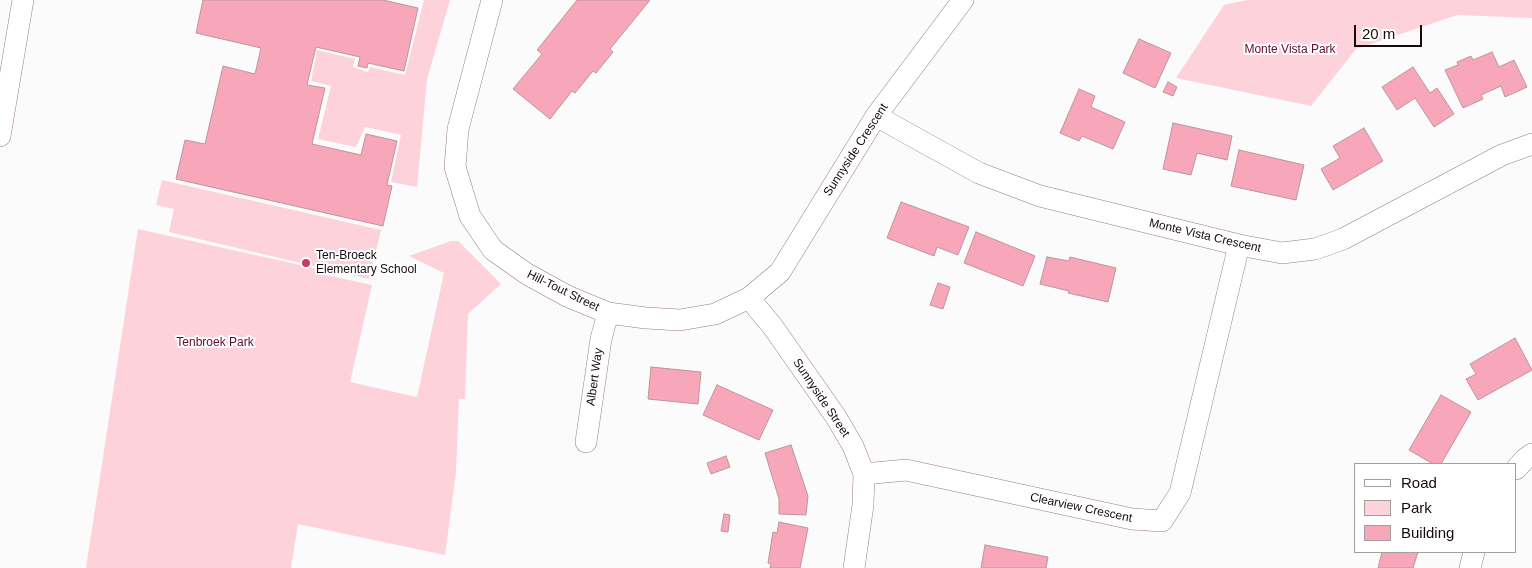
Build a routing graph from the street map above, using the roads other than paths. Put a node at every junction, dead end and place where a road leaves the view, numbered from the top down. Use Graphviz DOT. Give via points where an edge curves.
graph roads {
  1 [pos="23,0"];
  2 [pos="492,0"];
  3 [pos="963,0"];
  4 [pos="876,116"];
  5 [pos="1,126"];
  6 [pos="1532,144"];
  7 [pos="1239,245"];
  8 [pos="749,298"];
  9 [pos="608,313"];
  10 [pos="586,442"];
  11 [pos="1532,454"];
  12 [pos="1517,469"];
  13 [pos="864,474"];
  14 [pos="1474,553"];
  15 [pos="854,568"];
  16 [pos="1470,568"];
  1 -- 5 [label="street"];
  2 -- 9 [label="street, Hill-Tout Street" via="458,129 455,166 470,216 493,250 527,274"];
  3 -- 4 [label="street, Sunnyside Crescent"];
  4 -- 7 [label="street, Monte Vista Crescent" via="979,173 1040,196"];
  4 -- 8 [label="street, Sunnyside Crescent" via="780,272"];
  6 -- 7 [label="street, Monte Vista Crescent" via="1502,155 1343,239 1315,249 1282,254"];
  7 -- 13 [label="street, Clearview Crescent" via="1180,493 1162,520 1132,519 906,470"];
  8 -- 9 [label="street, Hill-Tout Street" via="715,314 680,320"];
  8 -- 13 [label="street, Sunnyside Street" via="836,417"];
  9 -- 10 [label="street, Albert Way" via="601,338"];
  11 -- 12 [label="street"];
  13 -- 15 [label="street, Sunnyside Street"];
  14 -- 16 [label="street"];
}
